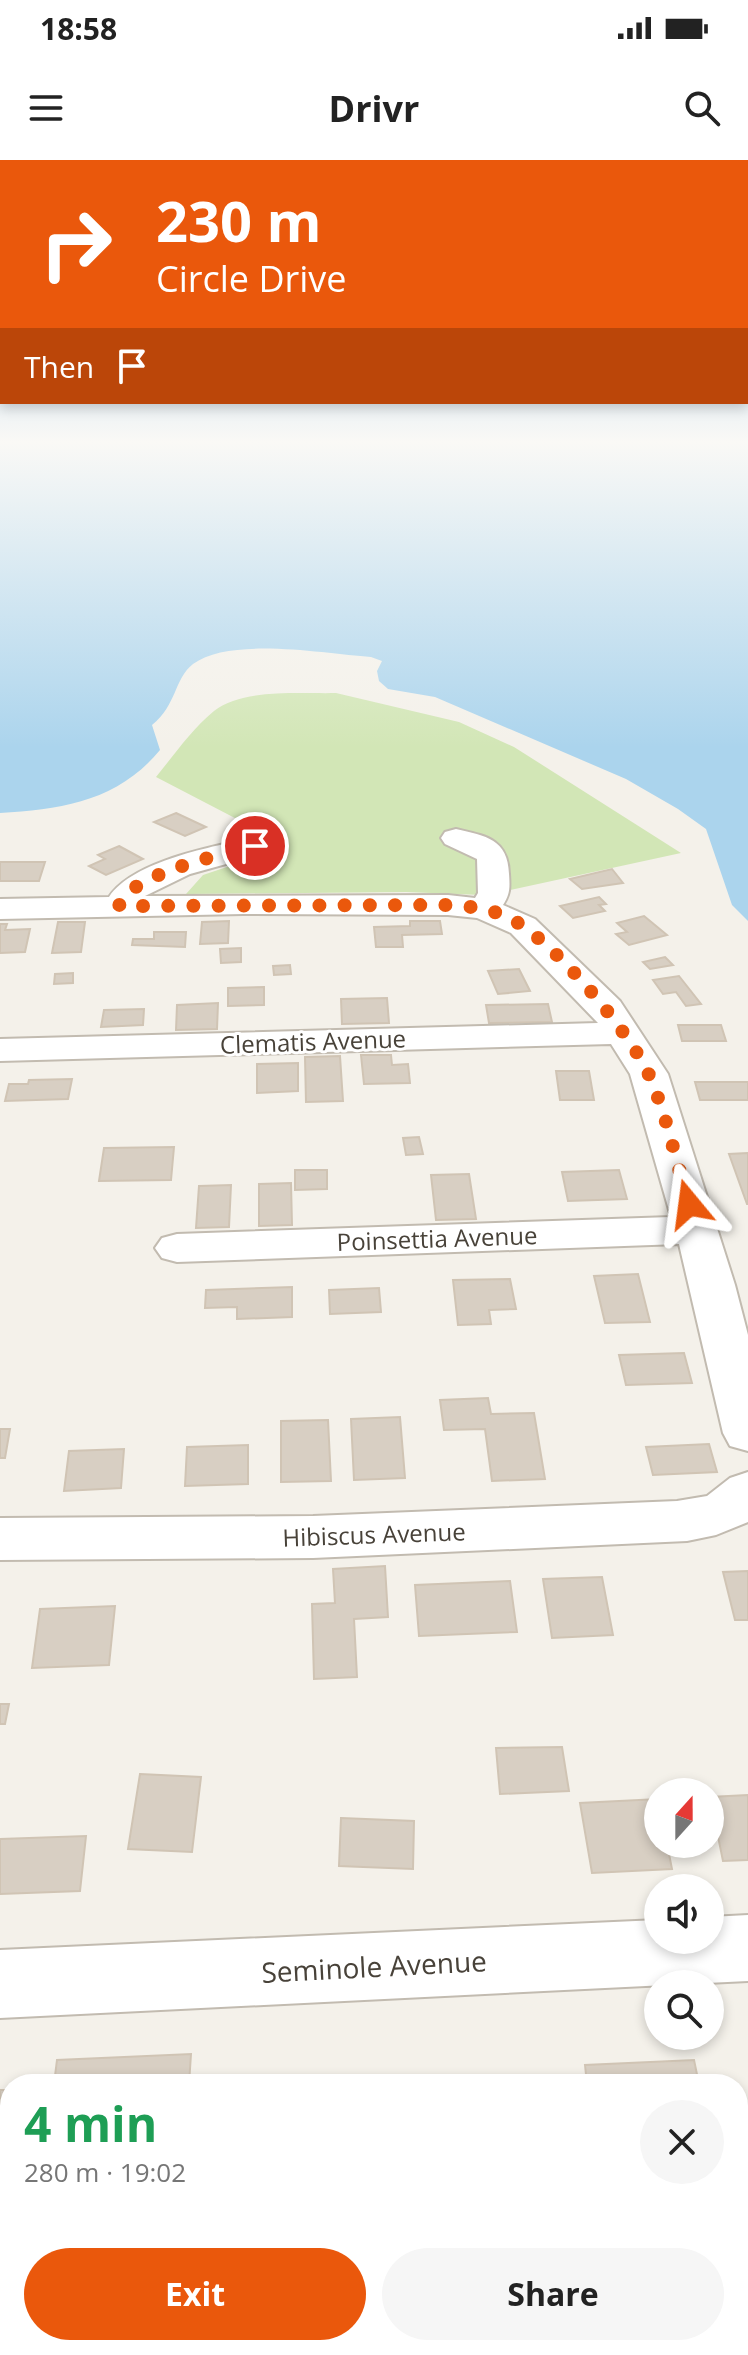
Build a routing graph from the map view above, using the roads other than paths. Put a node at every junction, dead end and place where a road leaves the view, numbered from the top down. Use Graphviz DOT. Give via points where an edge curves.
graph roads {
  1 [pos="456,838"];
  2 [pos="255,846"];
  3 [pos="119,906"];
  4 [pos="0,909"];
  5 [pos="484,909"];
  6 [pos="625,1033"];
  7 [pos="0,1050"];
  8 [pos="696,1230"];
  9 [pos="177,1248"];
  10 [pos="748,1433"];
  11 [pos="745,1496"];
  12 [pos="0,1539"];
  13 [pos="748,1948"];
  14 [pos="0,1984"];
  1 -- 5 [label="street" via="493,856 494,893"];
  2 -- 3 [label="street" via="172,870 129,892"];
  3 -- 4 [label="street"];
  3 -- 5 [label="street" via="433,904"];
  5 -- 6 [label="street" via="532,933"];
  6 -- 7 [label="street, Clematis Avenue"];
  6 -- 8 [label="street" via="654,1087"];
  8 -- 9 [label="street, Poinsettia Avenue"];
  8 -- 10 [label="street"];
  11 -- 12 [label="street, Hibiscus Avenue" via="717,1515 677,1521 297,1537"];
  13 -- 14 [label="street, Seminole Avenue"];
}
